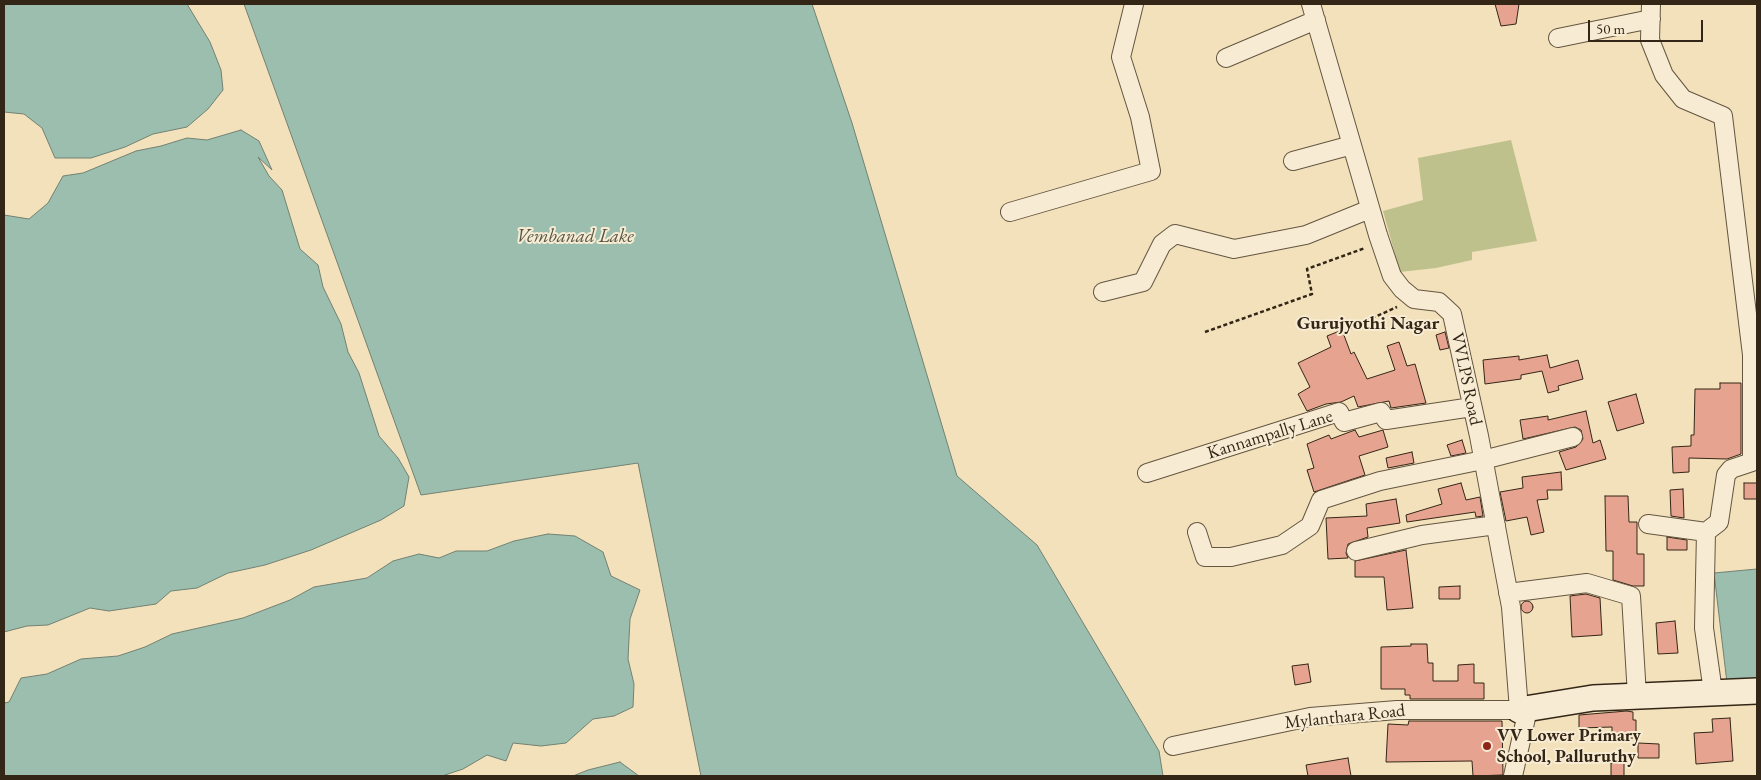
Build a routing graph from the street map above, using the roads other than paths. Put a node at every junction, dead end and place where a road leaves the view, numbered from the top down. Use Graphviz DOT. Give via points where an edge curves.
graph roads {
  1 [pos="1134,4"];
  2 [pos="1651,11"];
  3 [pos="1314,12"];
  4 [pos="1558,38"];
  5 [pos="1226,58"];
  6 [pos="1352,144"];
  7 [pos="1293,161"];
  8 [pos="1370,209"];
  9 [pos="1010,212"];
  10 [pos="1103,292"];
  11 [pos="1472,407"];
  12 [pos="1573,437"];
  13 [pos="1483,460"];
  14 [pos="1147,473"];
  15 [pos="1648,524"];
  16 [pos="1496,525"];
  17 [pos="1197,532"];
  18 [pos="1706,532"];
  19 [pos="1356,551"];
  20 [pos="1508,593"];
  21 [pos="1757,691"];
  22 [pos="1713,692"];
  23 [pos="1638,696"];
  24 [pos="1524,709"];
  25 [pos="1173,746"];
  26 [pos="1513,776"];
  1 -- 9 [label="street" via="1121,57 1140,118 1151,171"];
  2 -- 4 [label="street"];
  2 -- 18 [label="street" via="1650,40 1664,75 1683,99 1723,116 1752,355 1752,462 1731,469 1726,475 1719,522"];
  3 -- 5 [label="street"];
  3 -- 6 [label="street"];
  6 -- 7 [label="street"];
  6 -- 8 [label="street"];
  8 -- 10 [label="street" via="1306,235 1234,249 1174,234 1162,244 1143,282"];
  8 -- 11 [label="street, VVLPS Road" via="1392,276 1402,289 1414,299 1439,302 1452,314"];
  11 -- 13 [label="street, VVLPS Road"];
  11 -- 14 [label="street, Kannampally Lane" via="1386,420 1381,412 1344,422 1339,412"];
  12 -- 13 [label="street"];
  13 -- 16 [label="street, VVLPS Road"];
  13 -- 17 [label="street" via="1380,481 1321,500 1310,526 1282,544 1265,549 1232,557 1205,556"];
  15 -- 18 [label="street"];
  16 -- 19 [label="street" via="1422,535"];
  16 -- 20 [label="street, VVLPS Road"];
  18 -- 22 [label="street" via="1704,628"];
  20 -- 23 [label="street" via="1587,582 1631,596"];
  20 -- 24 [label="street, VVLPS Road"];
  21 -- 22 [label="street"];
  22 -- 23 [label="street"];
  23 -- 24 [label="street" via="1593,698"];
  24 -- 25 [label="street, Mylanthara Road" via="1397,710 1310,717"];
  24 -- 26 [label="street, VVLPS Road"];
}
